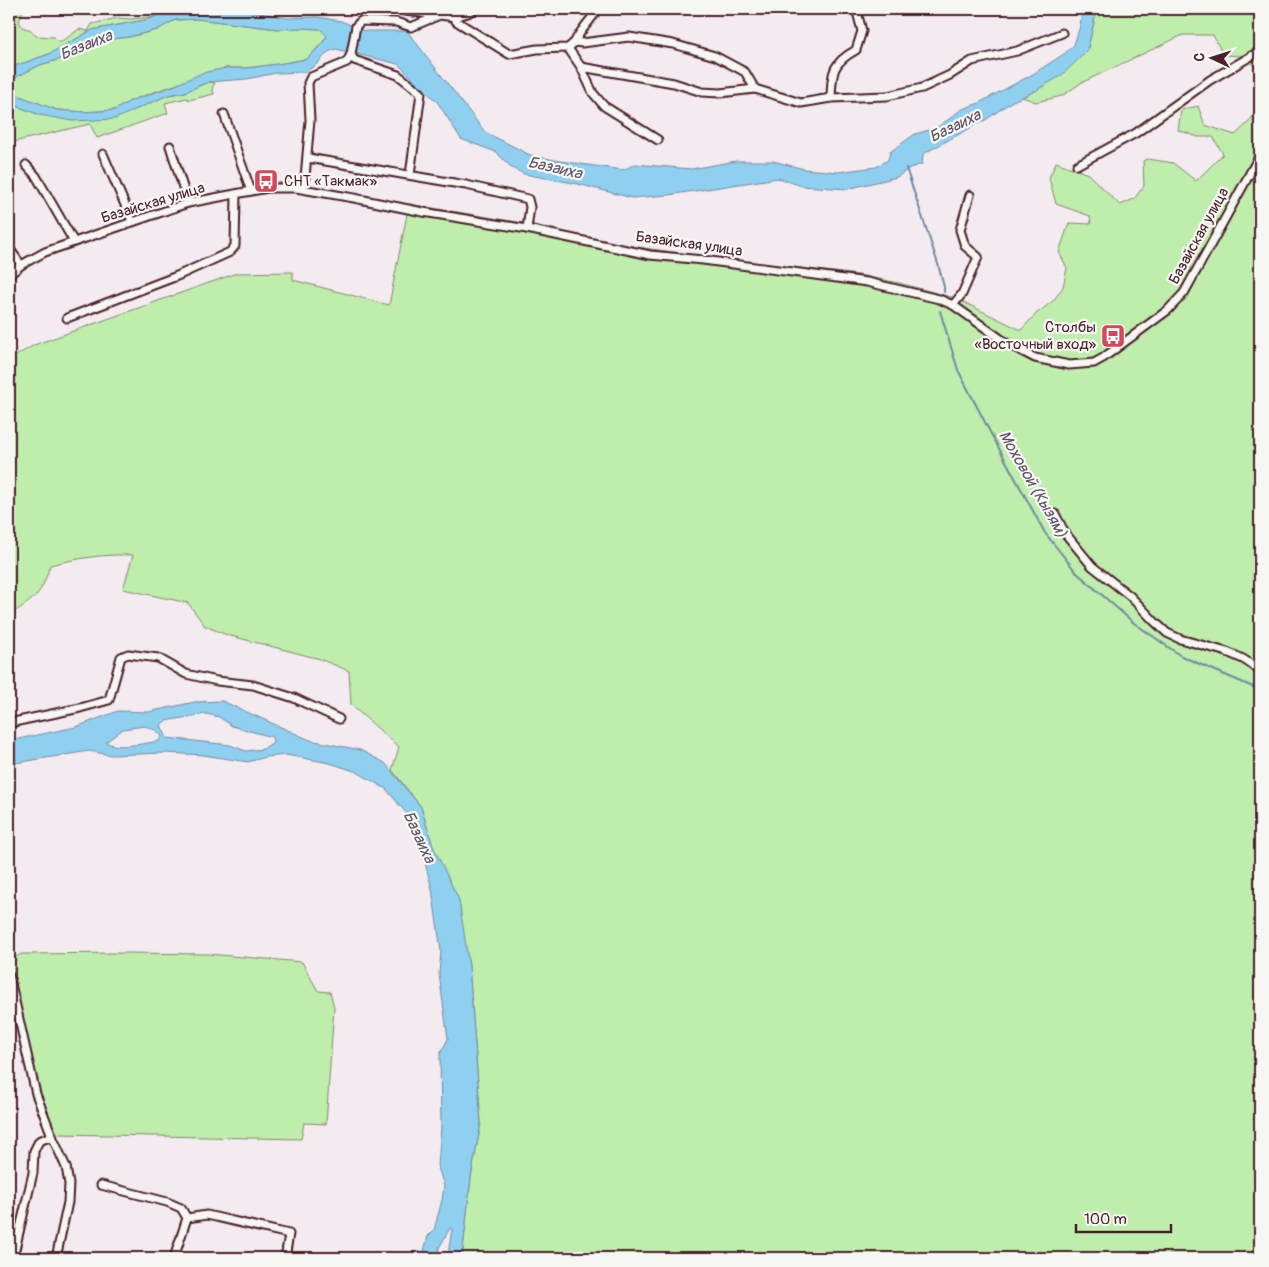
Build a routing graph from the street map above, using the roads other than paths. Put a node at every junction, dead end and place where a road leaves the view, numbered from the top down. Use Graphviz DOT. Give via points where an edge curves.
graph roads {
  1 [pos="399,9"];
  2 [pos="474,9"];
  3 [pos="598,9"];
  4 [pos="853,9"];
  5 [pos="440,15"];
  6 [pos="454,17"];
  7 [pos="1062,33"];
  8 [pos="575,42"];
  9 [pos="568,48"];
  10 [pos="1260,51"];
  11 [pos="350,54"];
  12 [pos="581,68"];
  13 [pos="755,89"];
  14 [pos="831,98"];
  15 [pos="224,114"];
  16 [pos="658,140"];
  17 [pos="170,146"];
  18 [pos="104,154"];
  19 [pos="1260,155"];
  20 [pos="308,158"];
  21 [pos="26,165"];
  22 [pos="1077,165"];
  23 [pos="410,175"];
  24 [pos="304,189"];
  25 [pos="251,191"];
  26 [pos="236,194"];
  27 [pos="970,195"];
  28 [pos="188,203"];
  29 [pos="132,222"];
  30 [pos="527,229"];
  31 [pos="74,242"];
  32 [pos="9,248"];
  33 [pos="21,265"];
  34 [pos="9,275"];
  35 [pos="953,305"];
  36 [pos="67,318"];
  37 [pos="1055,514"];
  38 [pos="1260,670"];
  39 [pos="339,719"];
  40 [pos="9,722"];
  41 [pos="9,975"];
  42 [pos="52,1136"];
  43 [pos="101,1185"];
  44 [pos="187,1218"];
  45 [pos="13,1258"];
  46 [pos="56,1258"];
  47 [pos="174,1258"];
  48 [pos="285,1258"];
  1 -- 5 [label="street"];
  2 -- 6 [label="street"];
  3 -- 8 [label="street"];
  4 -- 14 [label="street" via="862,30 856,50 839,61 832,74"];
  5 -- 6 [label="street"];
  5 -- 11 [label="street" via="411,27 396,22 361,21 356,26"];
  6 -- 9 [label="street" via="509,54"];
  7 -- 14 [label="street" via="1017,51 972,61 922,88 887,96"];
  8 -- 9 [label="street"];
  8 -- 13 [label="street" via="629,37 673,44 715,56 745,72"];
  9 -- 12 [label="street"];
  10 -- 22 [label="street" via="1210,80 1136,133"];
  11 -- 20 [label="street" via="347,62 311,77 308,83"];
  11 -- 23 [label="street" via="354,60 398,75 421,93"];
  12 -- 13 [label="street" via="674,83 702,92"];
  12 -- 16 [label="street" via="593,93 604,106"];
  13 -- 14 [label="street" via="801,104"];
  15 -- 25 [label="street"];
  17 -- 28 [label="street"];
  18 -- 29 [label="street"];
  19 -- 35 [label="street, Базайская улица" via="1184,293 1168,310 1094,363 1069,365 1025,354"];
  20 -- 23 [label="street"];
  20 -- 24 [label="street"];
  21 -- 31 [label="street" via="36,176"];
  23 -- 30 [label="street" via="528,199"];
  24 -- 25 [label="street, Базайская улица"];
  24 -- 30 [label="street, Базайская улица"];
  25 -- 26 [label="street, Базайская улица"];
  26 -- 28 [label="street, Базайская улица"];
  26 -- 36 [label="street" via="235,246 230,252"];
  27 -- 35 [label="street" via="960,230 965,246 978,257 962,294"];
  28 -- 29 [label="street, Базайская улица"];
  29 -- 31 [label="street, Базайская улица"];
  30 -- 35 [label="street, Базайская улица" via="650,254 867,282"];
  31 -- 33 [label="street, Базайская улица"];
  32 -- 33 [label="street"];
  33 -- 34 [label="street, Базайская улица"];
  37 -- 38 [label="street" via="1092,566 1130,596 1167,633 1227,652"];
  39 -- 40 [label="street" via="294,698 253,685 186,674 158,658 128,654 121,657 109,700"];
  41 -- 42 [label="street" via="36,1094"];
  42 -- 45 [label="street" via="39,1141 34,1152 33,1173"];
  42 -- 46 [label="street" via="66,1167 69,1184"];
  43 -- 44 [label="street" via="167,1202 181,1208"];
  44 -- 47 [label="street"];
  44 -- 48 [label="street" via="207,1215 289,1234"];
}
